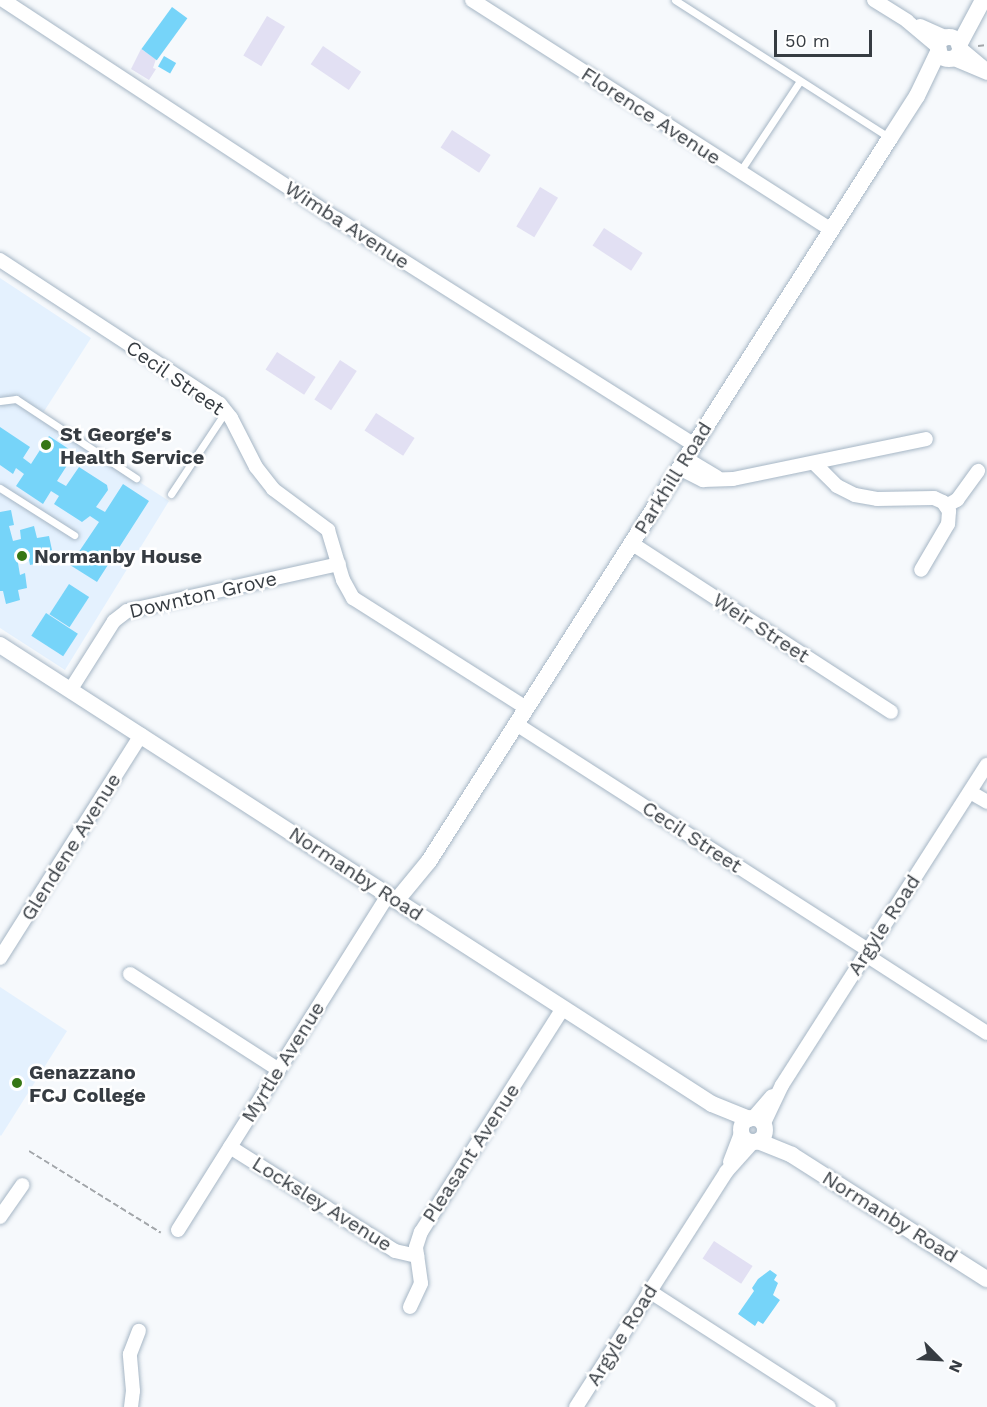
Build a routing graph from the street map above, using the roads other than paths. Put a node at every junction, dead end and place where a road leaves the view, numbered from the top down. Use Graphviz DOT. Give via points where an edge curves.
graph roads {
  1 [pos="3,0"];
  2 [pos="472,0"];
  3 [pos="675,0"];
  4 [pos="874,0"];
  5 [pos="982,0"];
  6 [pos="949,48"];
  7 [pos="987,72"];
  8 [pos="800,81"];
  9 [pos="890,138"];
  10 [pos="739,173"];
  11 [pos="831,230"];
  12 [pos="0,260"];
  13 [pos="0,402"];
  14 [pos="226,411"];
  15 [pos="926,440"];
  16 [pos="686,457"];
  17 [pos="815,464"];
  18 [pos="978,471"];
  19 [pos="136,478"];
  20 [pos="0,488"];
  21 [pos="171,494"];
  22 [pos="946,506"];
  23 [pos="74,535"];
  24 [pos="631,543"];
  25 [pos="339,564"];
  26 [pos="921,570"];
  27 [pos="0,645"];
  28 [pos="71,689"];
  29 [pos="526,708"];
  30 [pos="891,712"];
  31 [pos="516,724"];
  32 [pos="141,735"];
  33 [pos="987,765"];
  34 [pos="970,792"];
  35 [pos="987,802"];
  36 [pos="397,901"];
  37 [pos="867,952"];
  38 [pos="0,958"];
  39 [pos="130,974"];
  40 [pos="563,1008"];
  41 [pos="987,1033"];
  42 [pos="279,1070"];
  43 [pos="753,1130"];
  44 [pos="230,1147"];
  45 [pos="22,1185"];
  46 [pos="0,1217"];
  47 [pos="178,1230"];
  48 [pos="417,1256"];
  49 [pos="987,1279"];
  50 [pos="649,1291"];
  51 [pos="410,1307"];
  52 [pos="139,1330"];
  53 [pos="827,1406"];
  54 [pos="131,1407"];
  55 [pos="576,1407"];
  1 -- 16 [label="street, Wimba Avenue" via="337,219"];
  2 -- 10 [label="street, Florence Avenue"];
  3 -- 8 [label="lane"];
  4 -- 6 [label="street"];
  5 -- 6 [label="street, Parkhill Road"];
  6 -- 7 [label="street"];
  6 -- 9 [label="street, Parkhill Road"];
  8 -- 9 [label="lane"];
  8 -- 10 [label="lane"];
  9 -- 11 [label="street, Parkhill Road"];
  10 -- 11 [label="street, Florence Avenue"];
  11 -- 16 [label="street, Parkhill Road"];
  12 -- 14 [label="street, Cecil Street"];
  13 -- 19 [label="lane" via="16,399"];
  14 -- 21 [label="lane"];
  14 -- 25 [label="street, Cecil Street" via="268,483 328,530"];
  15 -- 17 [label="street" via="878,447"];
  16 -- 17 [label="street, Wimba Avenue" via="721,479"];
  16 -- 24 [label="street, Parkhill Road"];
  17 -- 22 [label="street" via="837,486 855,495 877,499 934,498"];
  18 -- 22 [label="street" via="957,500"];
  20 -- 23 [label="lane"];
  22 -- 26 [label="street" via="948,524"];
  24 -- 29 [label="street, Parkhill Road"];
  24 -- 30 [label="street, Weir Street"];
  25 -- 28 [label="street, Downton Grove" via="127,611 114,621"];
  25 -- 29 [label="street, Cecil Street" via="348,592 360,603"];
  27 -- 28 [label="street, Normanby Road"];
  28 -- 32 [label="street, Normanby Road"];
  29 -- 31 [label="street, Parkhill Road"];
  31 -- 36 [label="street, Parkhill Road" via="429,861"];
  31 -- 37 [label="street, Cecil Street"];
  32 -- 36 [label="street, Normanby Road"];
  32 -- 38 [label="street, Glendene Avenue"];
  33 -- 34 [label="street, Argyle Road"];
  34 -- 35 [label="street"];
  34 -- 37 [label="street, Argyle Road"];
  36 -- 40 [label="street, Normanby Road"];
  36 -- 42 [label="street, Myrtle Avenue"];
  37 -- 41 [label="street, Cecil Street"];
  37 -- 43 [label="street, Argyle Road"];
  39 -- 42 [label="street"];
  40 -- 43 [label="street, Normanby Road"];
  40 -- 48 [label="street, Pleasant Avenue" via="421,1232"];
  42 -- 44 [label="street, Myrtle Avenue"];
  43 -- 49 [label="street, Normanby Road"];
  43 -- 50 [label="street, Argyle Road"];
  44 -- 47 [label="street, Myrtle Avenue"];
  44 -- 48 [label="street, Locksley Avenue" via="395,1251"];
  45 -- 46 [label="street"];
  48 -- 51 [label="street, Pleasant Avenue" via="421,1283"];
  50 -- 53 [label="street"];
  50 -- 55 [label="street, Argyle Road"];
  52 -- 54 [label="street" via="130,1354"];
}
